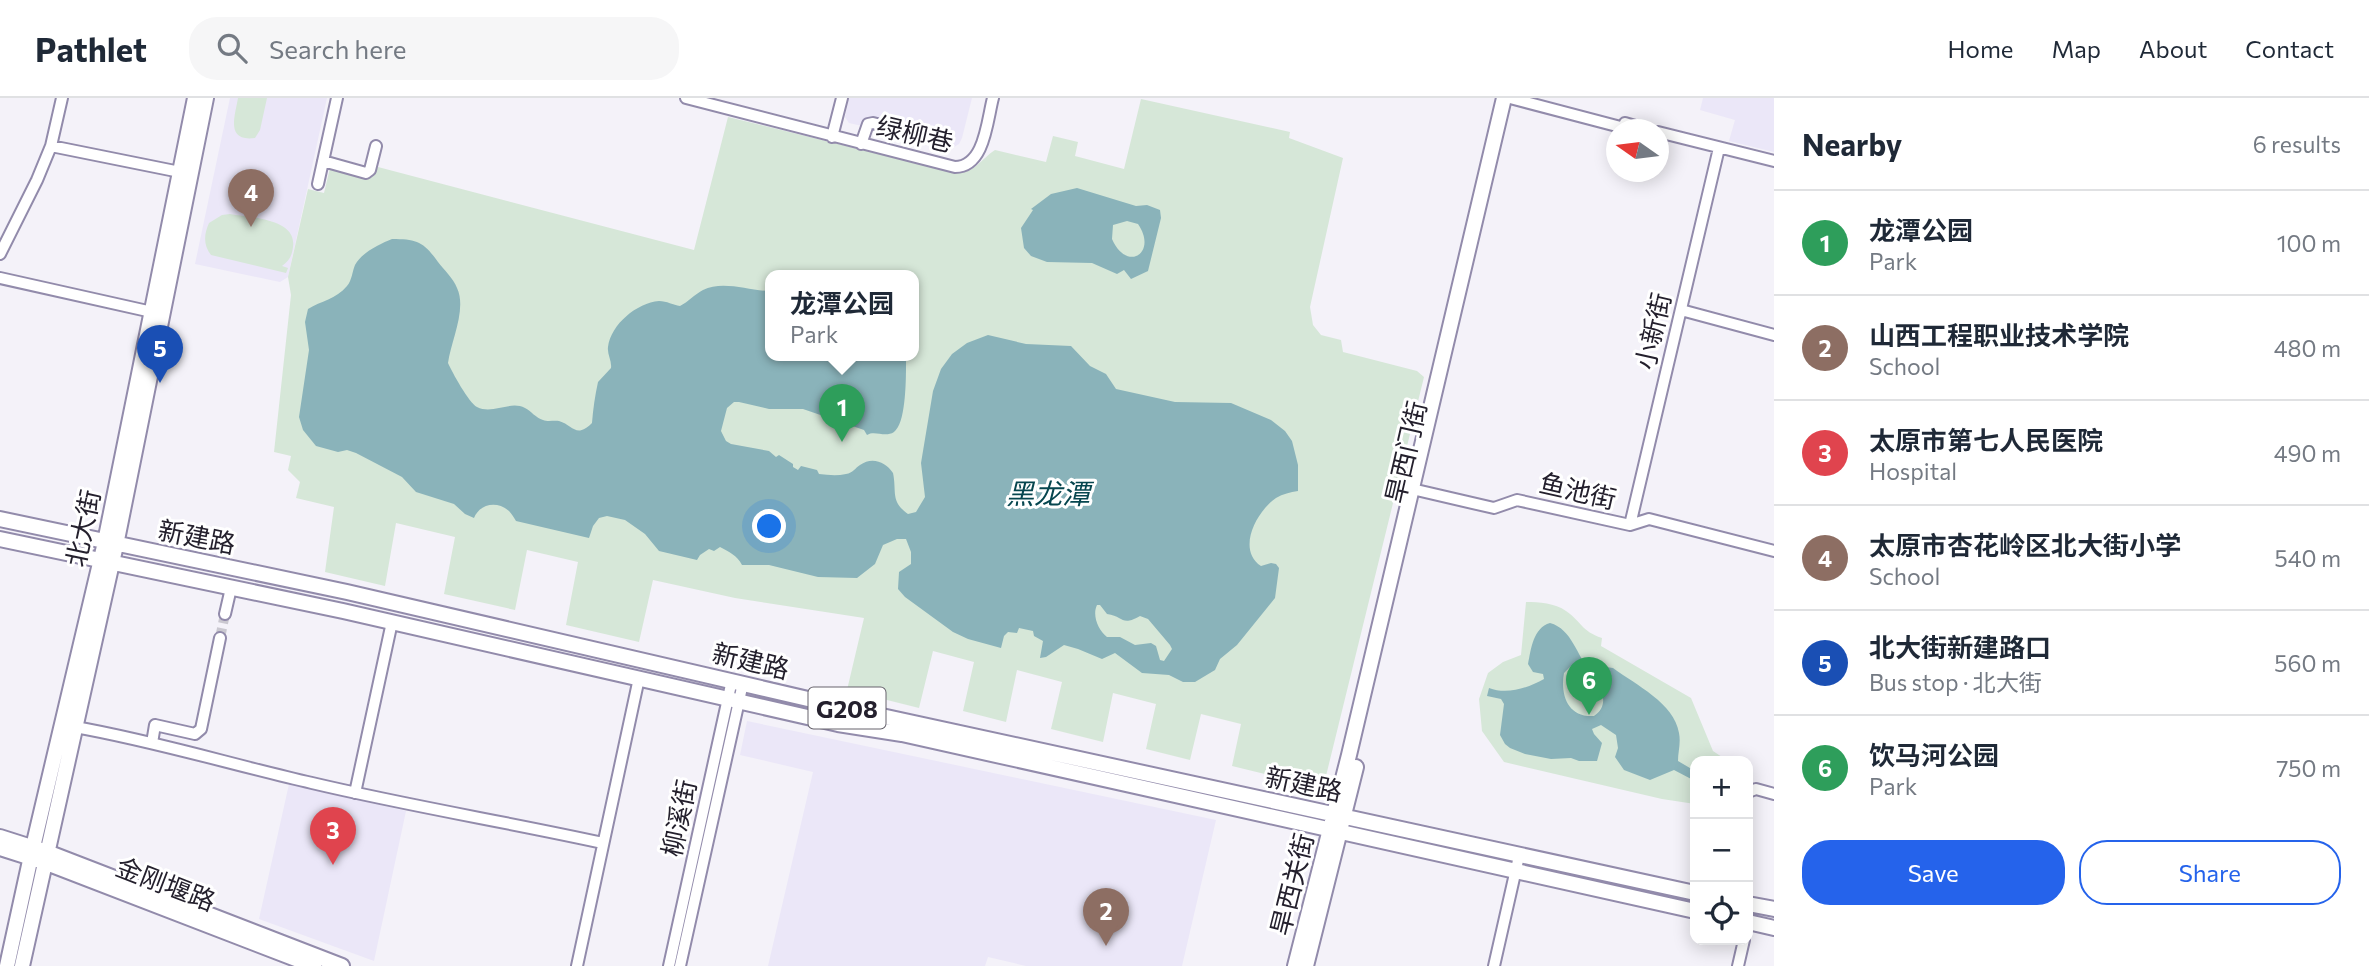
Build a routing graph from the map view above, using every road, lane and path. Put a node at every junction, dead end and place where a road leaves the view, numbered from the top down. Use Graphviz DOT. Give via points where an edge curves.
graph roads {
  1 [pos="62,98"];
  2 [pos="195,98"];
  3 [pos="206,98"];
  4 [pos="337,98"];
  5 [pos="686,98"];
  6 [pos="706,98"];
  7 [pos="840,98"];
  8 [pos="991,98"];
  9 [pos="1504,98"];
  10 [pos="1511,98"];
  11 [pos="1527,98"];
  12 [pos="1607,119"];
  13 [pos="1606,123"];
  14 [pos="892,128"];
  15 [pos="831,133"];
  16 [pos="1669,137"];
  17 [pos="862,141"];
  18 [pos="51,146"];
  19 [pos="376,146"];
  20 [pos="1719,150"];
  21 [pos="323,161"];
  22 [pos="1774,163"];
  23 [pos="180,172"];
  24 [pos="318,184"];
  25 [pos="0,254"];
  26 [pos="0,278"];
  27 [pos="1681,310"];
  28 [pos="152,312"];
  29 [pos="1774,335"];
  30 [pos="1417,491"];
  31 [pos="0,519"];
  32 [pos="1630,525"];
  33 [pos="0,539"];
  34 [pos="111,544"];
  35 [pos="1774,551"];
  36 [pos="106,562"];
  37 [pos="231,588"];
  38 [pos="225,614"];
  39 [pos="392,622"];
  40 [pos="220,638"];
  41 [pos="639,678"];
  42 [pos="737,682"];
  43 [pos="733,699"];
  44 [pos="75,727"];
  45 [pos="152,743"];
  46 [pos="1753,784"];
  47 [pos="1753,790"];
  48 [pos="1774,792"];
  49 [pos="355,793"];
  50 [pos="1337,823"];
  51 [pos="0,837"];
  52 [pos="603,843"];
  53 [pos="0,848"];
  54 [pos="38,855"];
  55 [pos="1517,863"];
  56 [pos="1690,892"];
  57 [pos="1753,905"];
  58 [pos="1774,909"];
  59 [pos="1690,910"];
  60 [pos="1753,923"];
  61 [pos="1774,928"];
  62 [pos="1743,945"];
  63 [pos="7,966"];
  64 [pos="22,966"];
  65 [pos="314,966"];
  66 [pos="342,966"];
  67 [pos="577,966"];
  68 [pos="669,966"];
  69 [pos="680,966"];
  70 [pos="1295,966"];
  71 [pos="1306,966"];
  72 [pos="1494,966"];
  73 [pos="1738,966"];
  1 -- 18 [label="street"];
  2 -- 23 [label="main road, 北大街"];
  3 -- 34 [label="main road"];
  4 -- 21 [label="street"];
  5 -- 15 [label="street, 绿柳巷"];
  6 -- 15 [label="street, 绿柳巷"];
  7 -- 15 [label="street"];
  8 -- 17 [label="street, 绿柳巷" via="969,162"];
  9 -- 30 [label="main road, 旱西门街"];
  10 -- 13 [label="street"];
  10 -- 30 [label="main road, 旱西门街"];
  11 -- 12 [label="street"];
  14 -- 17 [label="street" via="868,124"];
  15 -- 17 [label="street, 绿柳巷"];
  16 -- 20 [label="street"];
  18 -- 23 [label="street"];
  18 -- 25 [label="street"];
  19 -- 21 [label="street" via="366,173"];
  20 -- 22 [label="street"];
  20 -- 27 [label="street, 小新街"];
  21 -- 24 [label="street"];
  23 -- 28 [label="main road, 北大街"];
  26 -- 28 [label="street"];
  27 -- 29 [label="street"];
  27 -- 32 [label="street, 小新街"];
  28 -- 34 [label="main road, 北大街"];
  30 -- 32 [label="street, 鱼池街" via="1494,508 1517,500"];
  30 -- 50 [label="main road, 旱西门街"];
  31 -- 34 [label="main road, 新建路 / G208"];
  32 -- 35 [label="street, 鱼池街" via="1649,520"];
  33 -- 36 [label="main road, 新建路 / G208"];
  34 -- 36 [label="main road, 北大街"];
  34 -- 42 [label="main road, 新建路 / G208" via="347,592"];
  36 -- 37 [label="main road, 新建路 / G208"];
  36 -- 44 [label="main road, 北大街"];
  36 -- 54 [label="main road, 北大街"];
  37 -- 38 [label="street"];
  37 -- 39 [label="main road, 新建路 / G208"];
  39 -- 41 [label="main road, 新建路 / G208"];
  39 -- 49 [label="street"];
  40 -- 45 [label="street" via="201,729 195,734 155,725"];
  41 -- 43 [label="main road, 新建路 / G208"];
  41 -- 52 [label="street"];
  42 -- 43 [label="street, 柳溪街"];
  42 -- 50 [label="main road, 新建路 / G208"];
  43 -- 50 [label="main road, 新建路 / G208"];
  43 -- 68 [label="street, 柳溪街"];
  43 -- 69 [label="street, 柳溪街"];
  44 -- 45 [label="street"];
  44 -- 54 [label="main road, 北大街"];
  45 -- 49 [label="street"];
  46 -- 48 [label="street"];
  47 -- 48 [label="street"];
  49 -- 52 [label="street"];
  50 -- 55 [label="main road, 新建路 / G208"];
  50 -- 70 [label="main road, 旱西关街"];
  50 -- 71 [label="main road, 旱西关街"];
  51 -- 54 [label="main road"];
  52 -- 67 [label="street"];
  53 -- 54 [label="main road, 金刚堰路"];
  54 -- 63 [label="main road, 北大街"];
  54 -- 64 [label="main road, 北大街"];
  54 -- 65 [label="main road, 金刚堰路"];
  54 -- 66 [label="main road"];
  55 -- 56 [label="main road, 新建路 / G208"];
  55 -- 59 [label="main road, 新建路 / G208"];
  55 -- 72 [label="street"];
  57 -- 58 [label="main road"];
  60 -- 61 [label="main road"];
  62 -- 73 [label="street"];
}
